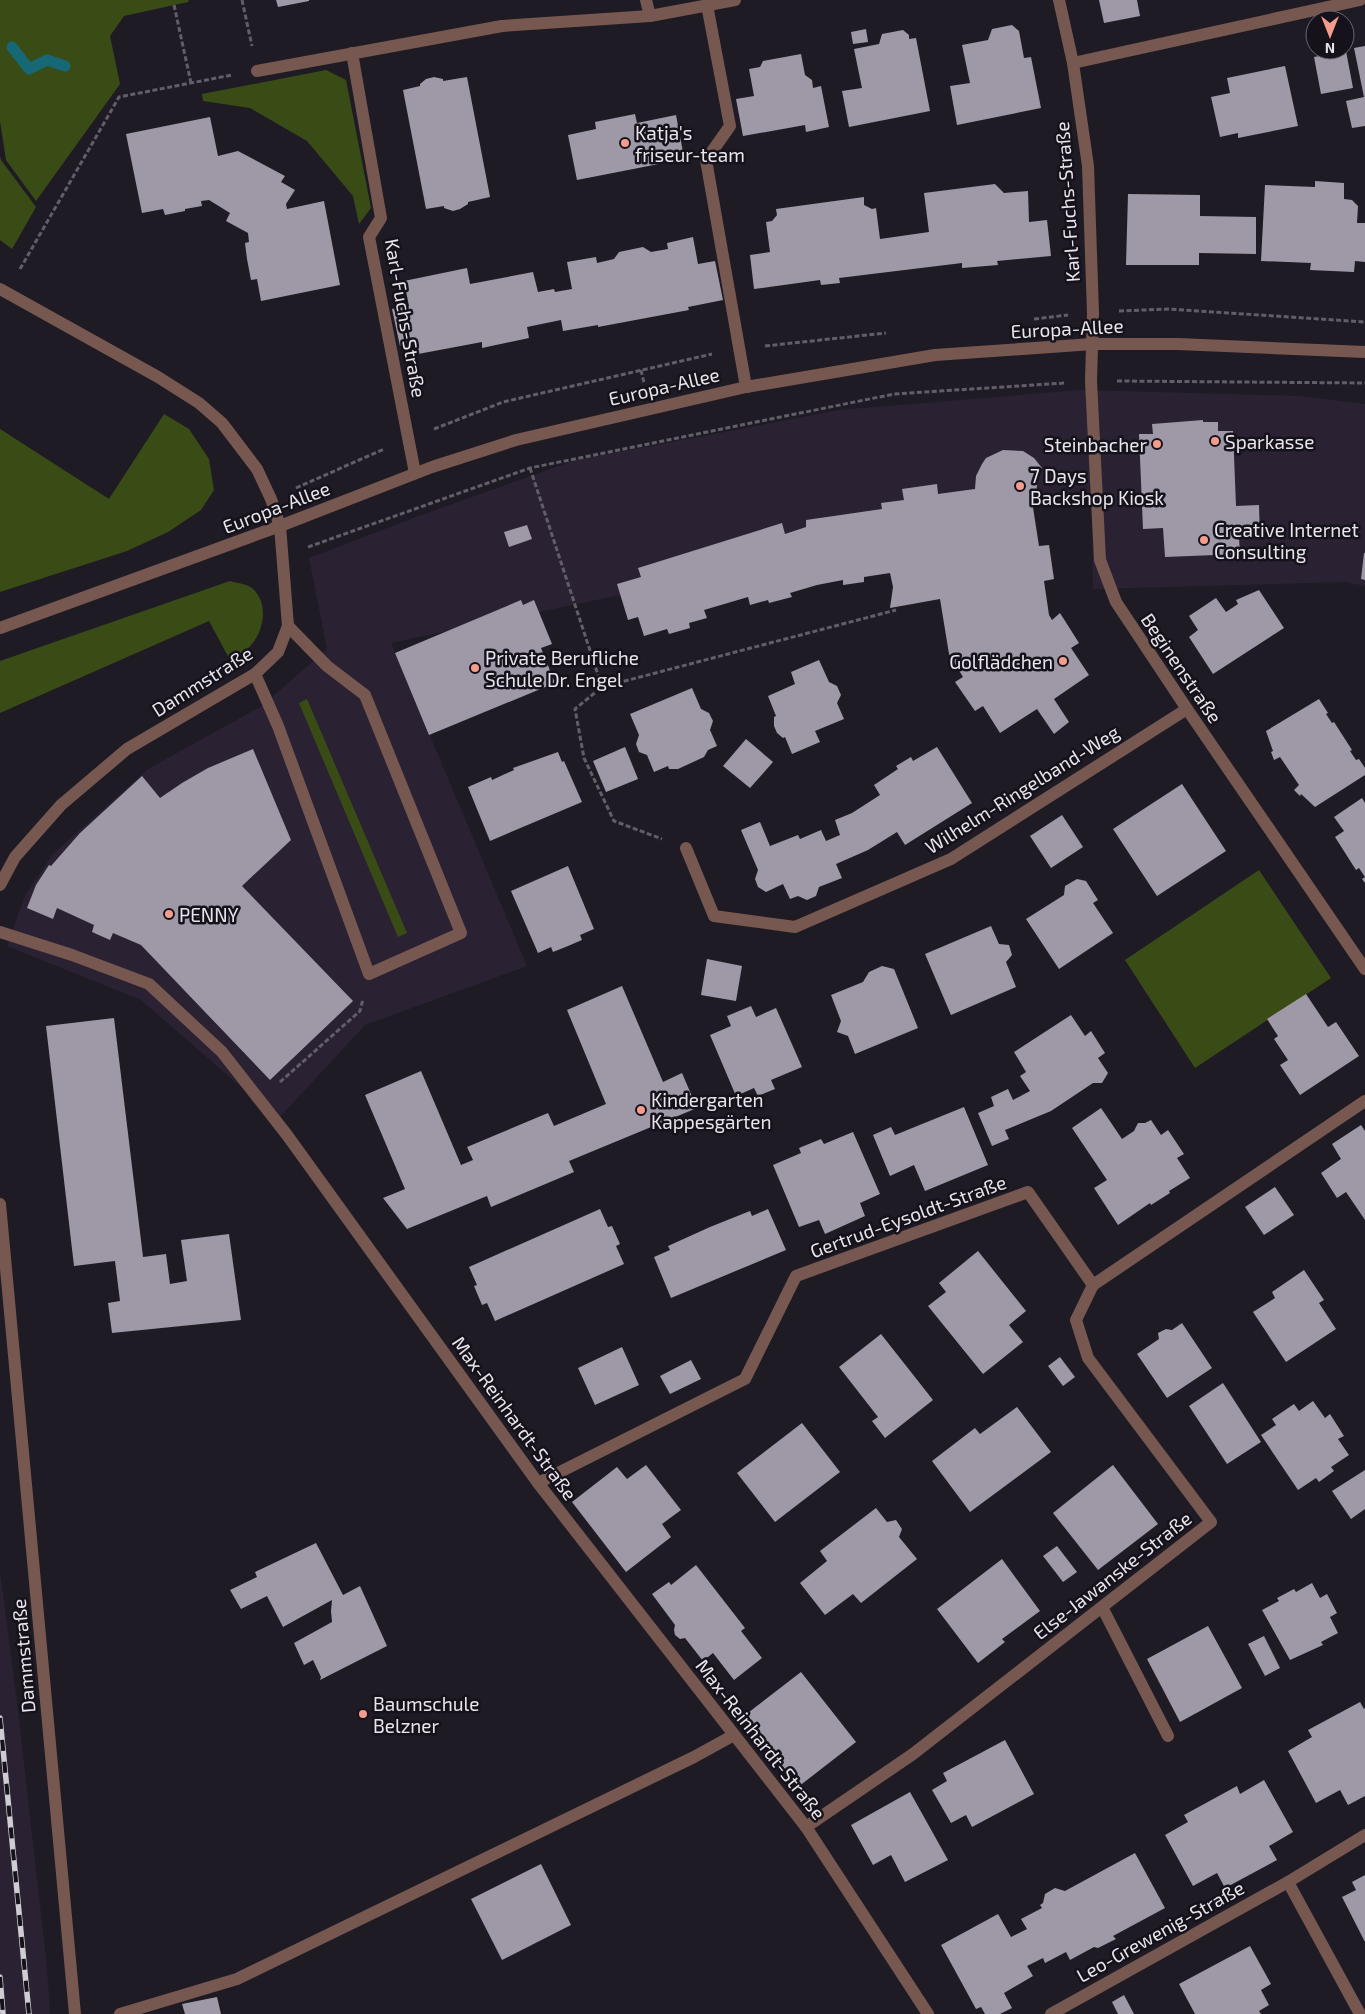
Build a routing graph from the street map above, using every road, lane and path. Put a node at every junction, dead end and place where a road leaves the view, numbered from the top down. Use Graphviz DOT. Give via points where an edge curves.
graph roads {
  1 [pos="242,0"];
  2 [pos="646,0"];
  3 [pos="736,0"];
  4 [pos="1059,0"];
  5 [pos="1360,0"];
  6 [pos="174,5"];
  7 [pos="708,5"];
  8 [pos="650,16"];
  9 [pos="352,53"];
  10 [pos="1074,63"];
  11 [pos="257,71"];
  12 [pos="191,83"];
  13 [pos="3,291"];
  14 [pos="1093,344"];
  15 [pos="1365,352"];
  16 [pos="1091,381"];
  17 [pos="1365,383"];
  18 [pos="746,386"];
  19 [pos="516,440"];
  20 [pos="530,468"];
  21 [pos="415,473"];
  22 [pos="280,526"];
  23 [pos="282,556"];
  24 [pos="896,610"];
  25 [pos="288,626"];
  26 [pos="2,628"];
  27 [pos="255,674"];
  28 [pos="602,687"];
  29 [pos="1187,709"];
  30 [pos="686,848"];
  31 [pos="0,885"];
  32 [pos="0,932"];
  33 [pos="1365,970"];
  34 [pos="369,974"];
  35 [pos="280,1082"];
  36 [pos="1365,1101"];
  37 [pos="0,1204"];
  38 [pos="1093,1284"];
  39 [pos="538,1483"];
  40 [pos="1102,1607"];
  41 [pos="734,1735"];
  42 [pos="1168,1736"];
  43 [pos="806,1827"];
  44 [pos="1365,1835"];
  45 [pos="1288,1882"];
  46 [pos="75,2014"];
  47 [pos="120,2014"];
  48 [pos="928,2014"];
  49 [pos="1051,2014"];
  50 [pos="1360,2014"];
  1 -- 11 [label="path"];
  2 -- 8 [label="street"];
  3 -- 7 [label="street"];
  4 -- 10 [label="street, Karl-Fuchs-Straße"];
  5 -- 10 [label="street"];
  6 -- 12 [label="path"];
  7 -- 8 [label="street"];
  7 -- 18 [label="street" via="730,126 706,160"];
  8 -- 9 [label="street" via="502,26"];
  9 -- 11 [label="street"];
  9 -- 21 [label="street, Karl-Fuchs-Straße" via="381,218 369,237"];
  10 -- 14 [label="street, Karl-Fuchs-Straße" via="1088,166"];
  11 -- 12 [label="path"];
  12 -- 13 [label="path" via="119,97"];
  13 -- 22 [label="street, Dammstraße" via="158,377 200,404 222,424 257,469"];
  14 -- 15 [label="street, Europa-Allee"];
  14 -- 16 [label="street, Beginenstraße"];
  14 -- 18 [label="street, Europa-Allee" via="936,355"];
  16 -- 17 [label="path"];
  16 -- 20 [label="path" via="894,394"];
  16 -- 29 [label="street, Beginenstraße" via="1100,560 1116,602"];
  18 -- 19 [label="street, Europa-Allee"];
  19 -- 20 [label="path"];
  19 -- 21 [label="street, Europa-Allee"];
  20 -- 23 [label="path"];
  20 -- 28 [label="path"];
  21 -- 22 [label="street, Europa-Allee"];
  22 -- 23 [label="street, Dammstraße"];
  22 -- 26 [label="street, Europa-Allee"];
  23 -- 25 [label="street, Dammstraße"];
  24 -- 28 [label="path"];
  25 -- 27 [label="street, Dammstraße" via="278,652"];
  25 -- 34 [label="street" via="327,666 365,695 461,933"];
  27 -- 31 [label="street, Dammstraße" via="127,749 61,805 15,857"];
  27 -- 34 [label="street" via="281,735"];
  28 -- 30 [label="path" via="574,709 584,758 614,821"];
  29 -- 30 [label="street, Wilhelm-Ringelband-Weg" via="951,859 794,927 714,916"];
  29 -- 33 [label="street, Beginenstraße"];
  32 -- 39 [label="street, Max-Reinhardt-Straße" via="149,984 222,1052 287,1135"];
  34 -- 35 [label="path" via="360,1011"];
  36 -- 38 [label="street"];
  37 -- 46 [label="street, Dammstraße"];
  38 -- 39 [label="street, Gertrud-Eysoldt-Straße" via="1028,1192 796,1276 745,1379"];
  38 -- 40 [label="street, Else-Jawanske-Straße" via="1076,1320 1088,1358 1211,1522"];
  39 -- 41 [label="street, Max-Reinhardt-Straße"];
  40 -- 42 [label="street"];
  40 -- 43 [label="street, Else-Jawanske-Straße" via="913,1754"];
  41 -- 43 [label="street, Max-Reinhardt-Straße"];
  41 -- 47 [label="street" via="237,1979"];
  43 -- 48 [label="street, Max-Reinhardt-Straße"];
  44 -- 45 [label="street, Leo-Grewenig-Straße"];
  45 -- 49 [label="street, Leo-Grewenig-Straße"];
  45 -- 50 [label="street"];
}
